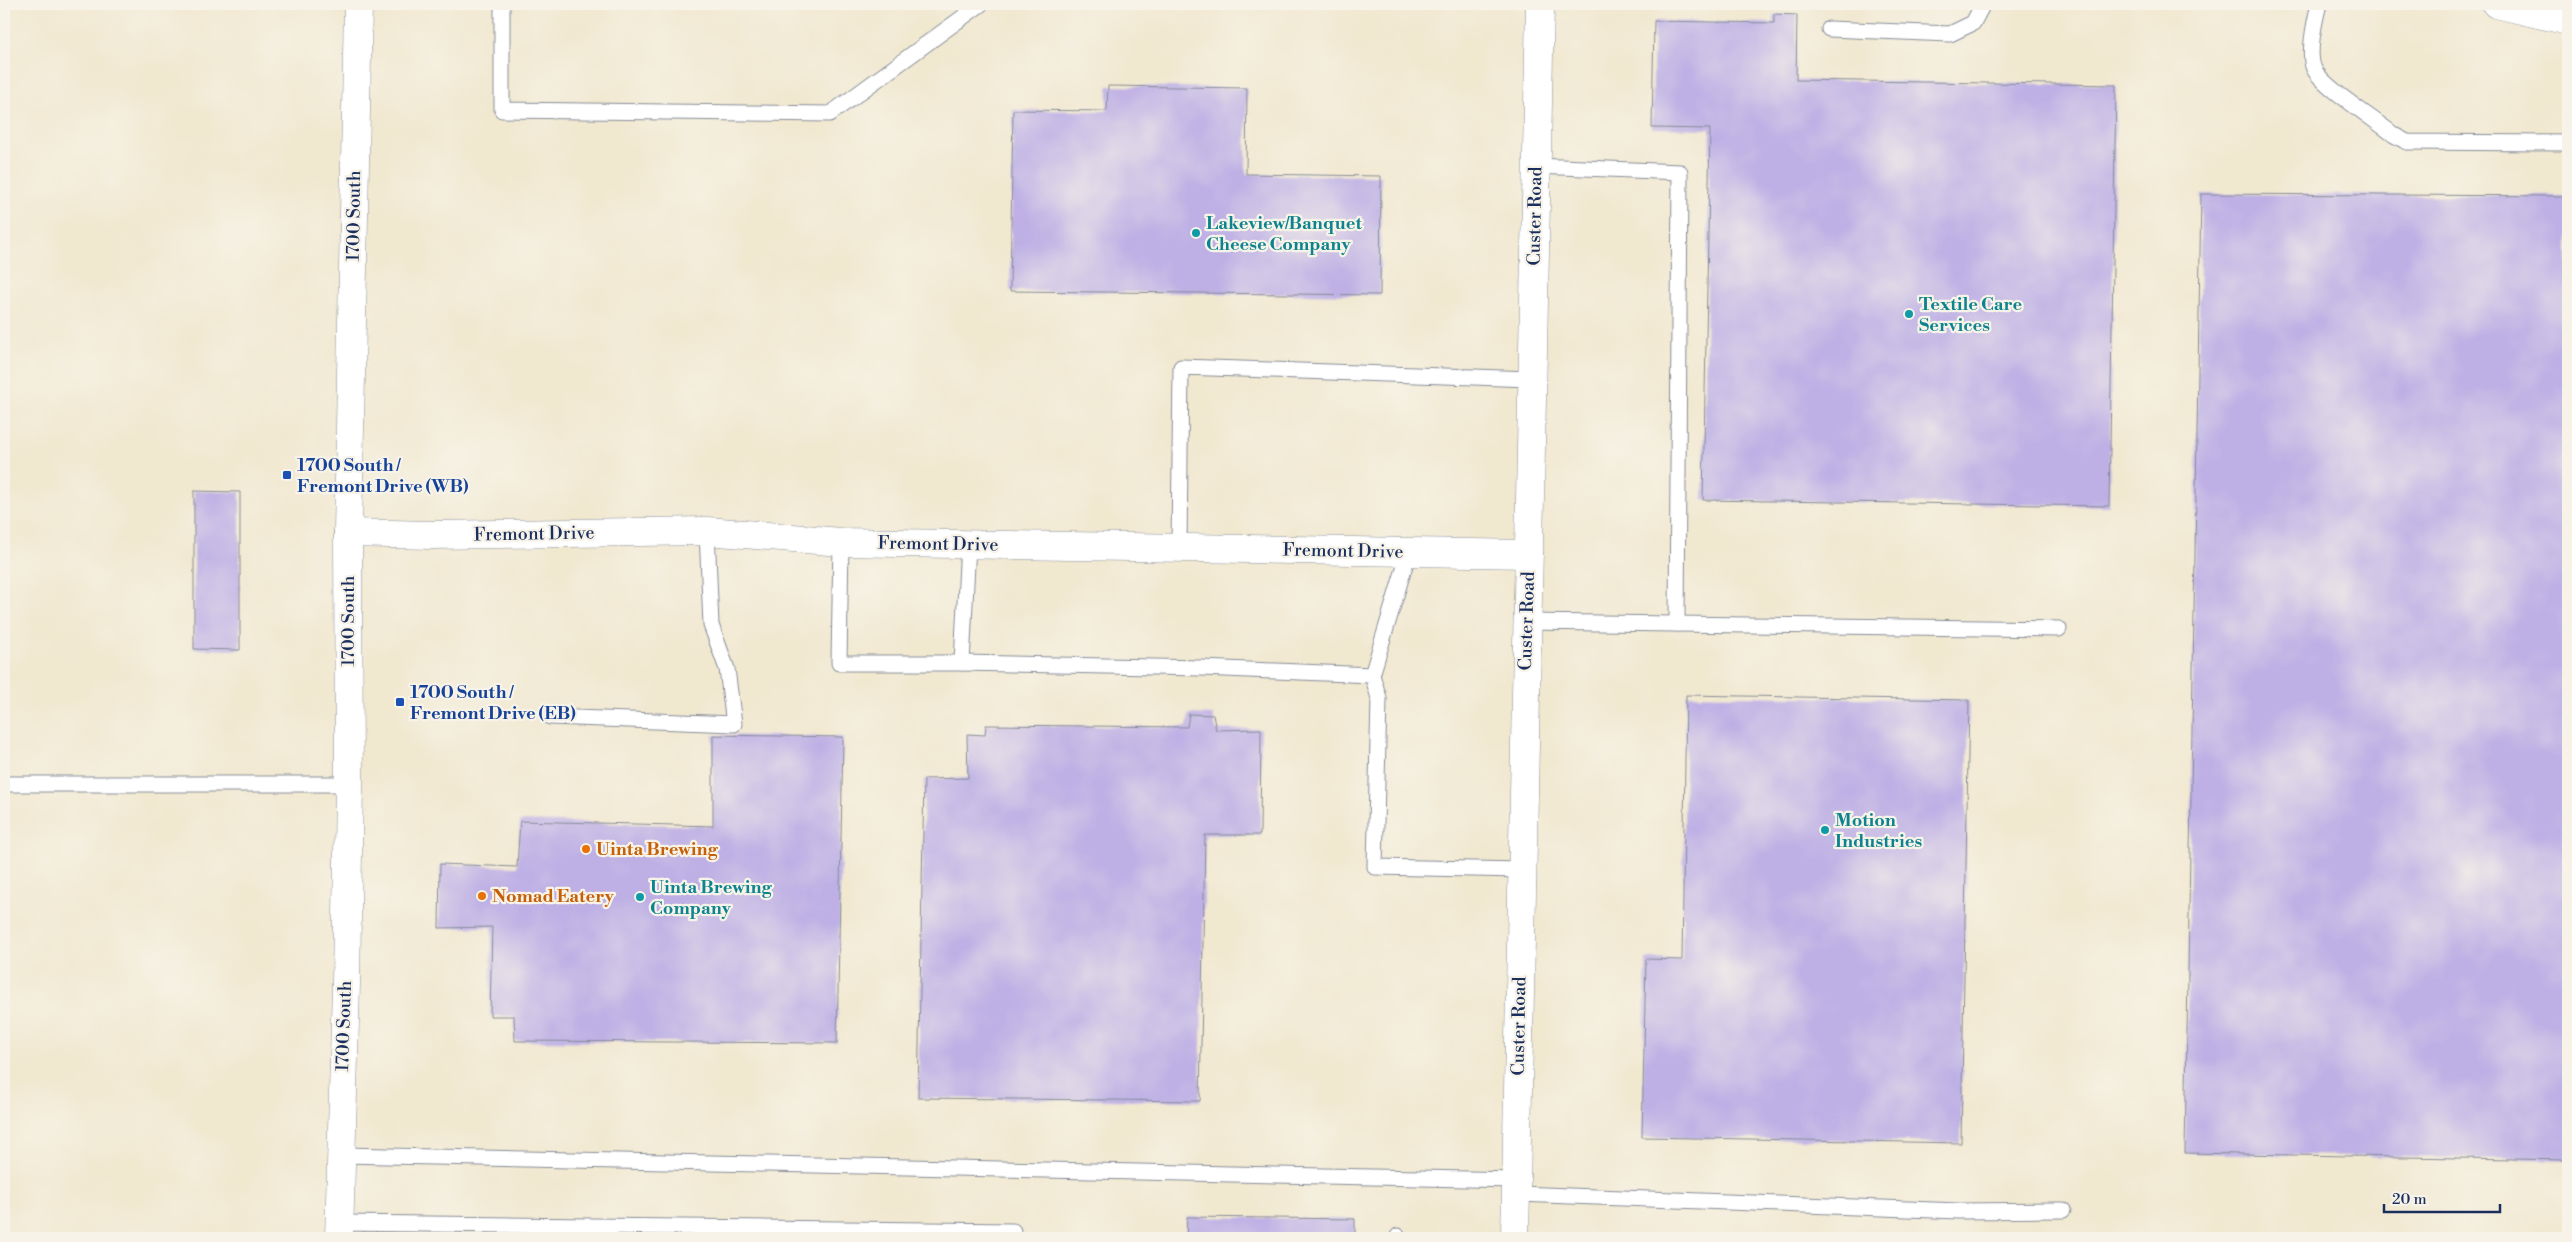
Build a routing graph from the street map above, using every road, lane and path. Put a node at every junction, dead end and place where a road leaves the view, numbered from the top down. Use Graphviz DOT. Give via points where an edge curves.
graph roads {
  1 [pos="358,4"];
  2 [pos="502,4"];
  3 [pos="981,4"];
  4 [pos="1540,4"];
  5 [pos="1983,4"];
  6 [pos="2318,4"];
  7 [pos="2496,4"];
  8 [pos="2540,8"];
  9 [pos="2568,21"];
  10 [pos="1829,30"];
  11 [pos="2568,143"];
  12 [pos="1536,166"];
  13 [pos="1531,379"];
  14 [pos="707,531"];
  15 [pos="348,534"];
  16 [pos="841,542"];
  17 [pos="968,544"];
  18 [pos="1180,548"];
  19 [pos="1408,552"];
  20 [pos="1529,554"];
  21 [pos="1526,622"];
  22 [pos="1677,624"];
  23 [pos="2059,629"];
  24 [pos="962,663"];
  25 [pos="1372,676"];
  26 [pos="550,717"];
  27 [pos="4,784"];
  28 [pos="349,784"];
  29 [pos="1522,870"];
  30 [pos="341,1155"];
  31 [pos="1516,1187"];
  32 [pos="2063,1210"];
  33 [pos="340,1231"];
  34 [pos="474,1232"];
  35 [pos="1013,1238"];
  36 [pos="1515,1238"];
  1 -- 15 [label="street, 1700 South"];
  2 -- 3 [label="lane" via="502,110 830,114"];
  4 -- 12 [label="street, Custer Road"];
  5 -- 10 [label="lane" via="1973,23 1950,34"];
  6 -- 11 [label="lane" via="2311,47 2313,67 2322,81 2394,135 2407,142"];
  7 -- 8 [label="street"];
  8 -- 9 [label="street"];
  12 -- 13 [label="street, Custer Road"];
  12 -- 22 [label="lane" via="1680,172"];
  13 -- 18 [label="lane" via="1181,367"];
  13 -- 20 [label="street, Custer Road"];
  14 -- 15 [label="street, Fremont Drive"];
  14 -- 16 [label="street, Fremont Drive"];
  14 -- 26 [label="lane" via="711,625 727,669 734,724"];
  15 -- 28 [label="street, 1700 South"];
  16 -- 17 [label="street, Fremont Drive"];
  16 -- 24 [label="lane" via="839,663"];
  17 -- 18 [label="street, Fremont Drive"];
  17 -- 24 [label="lane"];
  18 -- 19 [label="street, Fremont Drive"];
  19 -- 20 [label="street, Fremont Drive"];
  19 -- 25 [label="lane"];
  20 -- 21 [label="street, Custer Road"];
  21 -- 22 [label="lane"];
  21 -- 29 [label="street, Custer Road"];
  22 -- 23 [label="lane"];
  24 -- 25 [label="lane" via="1201,668"];
  25 -- 29 [label="lane" via="1379,698 1375,867"];
  27 -- 28 [label="lane"];
  28 -- 30 [label="street, 1700 South"];
  29 -- 31 [label="street, Custer Road"];
  30 -- 31 [label="lane"];
  30 -- 33 [label="street, 1700 South"];
  31 -- 32 [label="lane" via="1959,1211"];
  31 -- 36 [label="street, Custer Road"];
  33 -- 34 [label="lane"];
  34 -- 35 [label="lane" via="1013,1231"];
}
